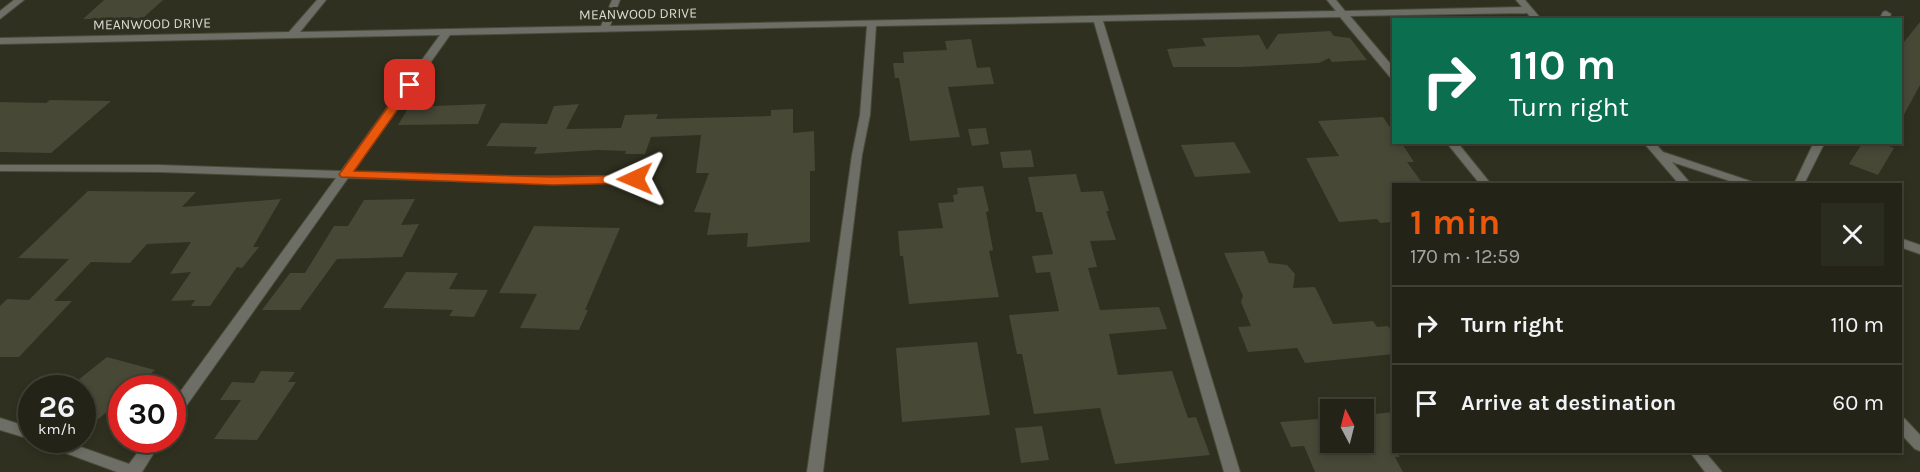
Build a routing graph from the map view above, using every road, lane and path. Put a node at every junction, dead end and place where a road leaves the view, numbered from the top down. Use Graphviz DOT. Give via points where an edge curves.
graph roads {
  1 [pos="20,0"];
  2 [pos="322,0"];
  3 [pos="616,0"];
  4 [pos="1330,0"];
  5 [pos="1520,0"];
  6 [pos="1529,10"];
  7 [pos="1341,13"];
  8 [pos="0,15"];
  9 [pos="1536,18"];
  10 [pos="1098,19"];
  11 [pos="872,24"];
  12 [pos="605,28"];
  13 [pos="448,31"];
  14 [pos="293,34"];
  15 [pos="0,41"];
  16 [pos="1392,73"];
  17 [pos="1453,144"];
  18 [pos="1650,144"];
  19 [pos="1819,144"];
  20 [pos="1658,154"];
  21 [pos="0,168"];
  22 [pos="345,174"];
  23 [pos="635,179"];
  24 [pos="1485,183"];
  25 [pos="1684,183"];
  26 [pos="1746,183"];
  27 [pos="1800,183"];
  28 [pos="1902,243"];
  29 [pos="1920,250"];
  30 [pos="186,395"];
  31 [pos="0,424"];
  32 [pos="1902,425"];
  33 [pos="18,430"];
  34 [pos="1920,445"];
  35 [pos="81,453"];
  36 [pos="145,453"];
  37 [pos="1698,453"];
  38 [pos="133,472"];
  39 [pos="816,472"];
  40 [pos="1232,472"];
  41 [pos="1714,472"];
  1 -- 8 [label="street"];
  2 -- 14 [label="street"];
  3 -- 12 [label="street"];
  4 -- 7 [label="street"];
  5 -- 6 [label="street"];
  6 -- 7 [label="street, MEANWOOD DRIVE"];
  6 -- 9 [label="street"];
  7 -- 10 [label="street, MEANWOOD DRIVE"];
  7 -- 16 [label="street"];
  10 -- 11 [label="street, MEANWOOD DRIVE"];
  10 -- 40 [label="street"];
  11 -- 12 [label="street, MEANWOOD DRIVE"];
  11 -- 39 [label="street" via="865,116"];
  12 -- 13 [label="street, MEANWOOD DRIVE"];
  13 -- 14 [label="street, MEANWOOD DRIVE"];
  13 -- 22 [label="street"];
  14 -- 15 [label="street, MEANWOOD DRIVE"];
  17 -- 24 [label="street"];
  18 -- 20 [label="street"];
  19 -- 27 [label="street"];
  20 -- 25 [label="street"];
  20 -- 26 [label="street"];
  21 -- 22 [label="street"];
  22 -- 23 [label="street" via="553,181"];
  22 -- 30 [label="street"];
  28 -- 29 [label="street"];
  31 -- 33 [label="street"];
  32 -- 34 [label="street"];
  35 -- 38 [label="street"];
  36 -- 38 [label="street"];
  37 -- 41 [label="street"];
}
